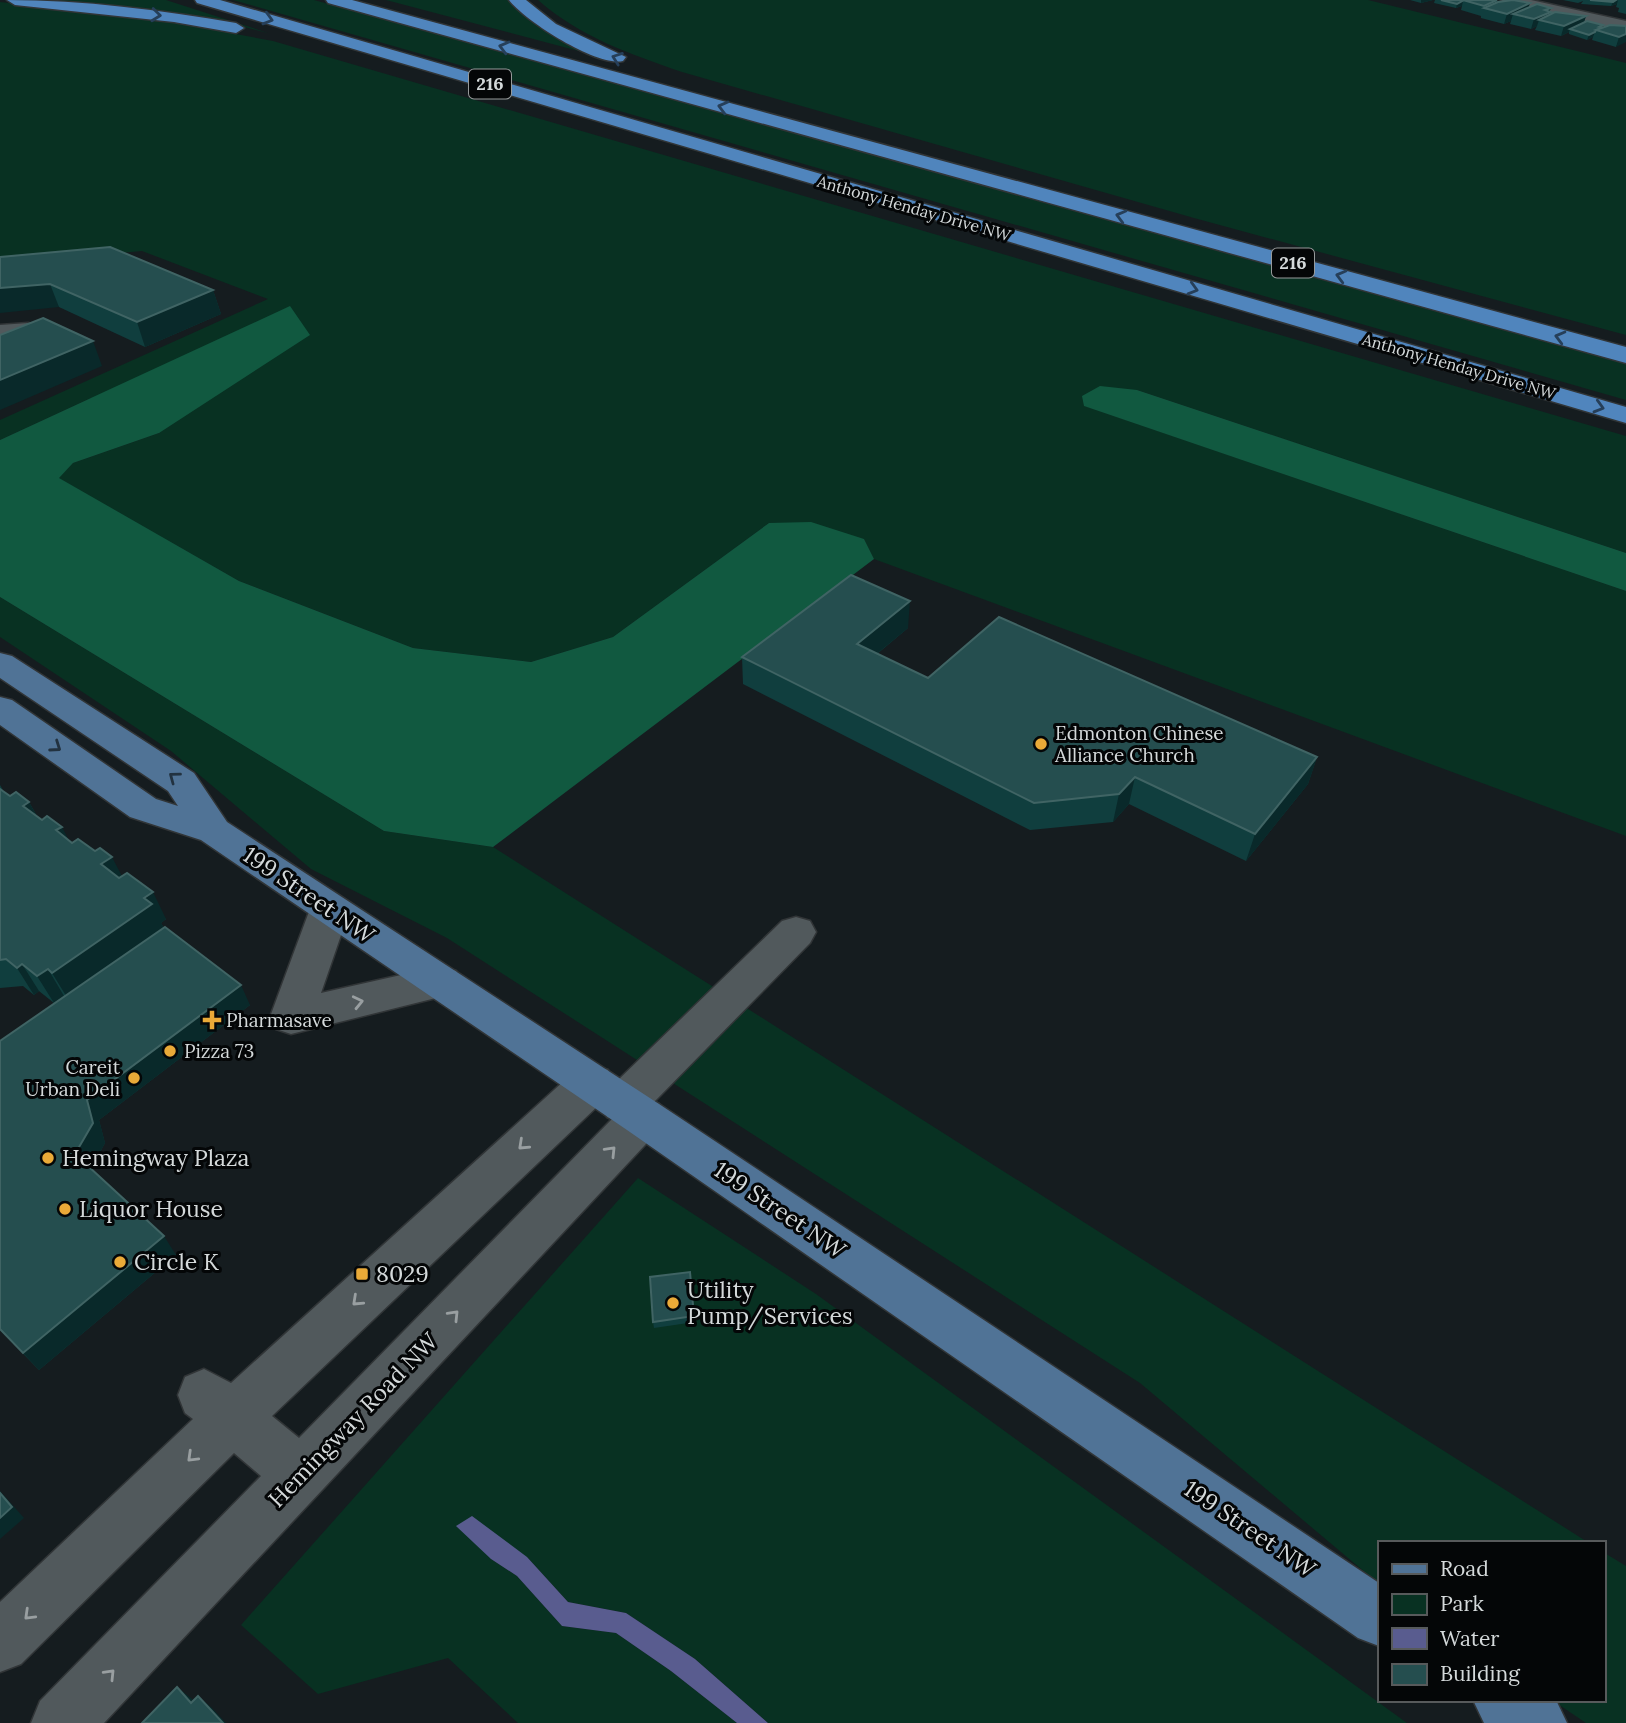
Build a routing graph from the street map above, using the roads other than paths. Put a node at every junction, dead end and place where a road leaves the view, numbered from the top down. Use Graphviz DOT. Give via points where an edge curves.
graph roads {
  1 [pos="15,0"];
  2 [pos="203,0"];
  3 [pos="334,0"];
  4 [pos="517,0"];
  5 [pos="1509,0"];
  6 [pos="1626,26"];
  7 [pos="776,167"];
  8 [pos="961,172"];
  9 [pos="28,330"];
  10 [pos="0,332"];
  11 [pos="1626,355"];
  12 [pos="1626,415"];
  13 [pos="0,663"];
  14 [pos="0,708"];
  15 [pos="214,831"];
  16 [pos="330,909"];
  17 [pos="796,932"];
  18 [pos="441,982"];
  19 [pos="620,1101"];
  20 [pos="219,1406"];
  21 [pos="301,1474"];
  22 [pos="1378,1615"];
  23 [pos="0,1643"];
  24 [pos="1506,1702"];
  25 [pos="62,1723"];
  26 [pos="1536,1723"];
  1 -- 7 [label="highway, one-way" via="229,26 632,137"];
  2 -- 7 [label="highway, Anthony Henday Drive NW / 216, one-way"];
  8 -- 3 [label="highway, 216, one-way"];
  8 -- 4 [label="highway, one-way" via="839,127 596,50 547,24"];
  5 -- 6 [label="street"];
  7 -- 12 [label="highway, Anthony Henday Drive NW / 216, one-way"];
  11 -- 8 [label="highway, 216, one-way"];
  9 -- 10 [label="street"];
  15 -- 13 [label="main road, 199 Street NW, one-way" via="181,782"];
  14 -- 15 [label="main road, 199 Street NW, one-way" via="143,808"];
  15 -- 16 [label="main road, 199 Street NW"];
  16 -- 18 [label="main road, 199 Street NW"];
  16 -- 18 [label="street, one-way" via="291,1017"];
  17 -- 19 [label="street"];
  18 -- 19 [label="main road, 199 Street NW"];
  19 -- 20 [label="street, one-way"];
  21 -- 19 [label="street, Hemingway Road NW, one-way"];
  19 -- 22 [label="main road, 199 Street NW"];
  20 -- 21 [label="street"];
  20 -- 23 [label="street, one-way"];
  25 -- 21 [label="street, Hemingway Road NW, one-way"];
  24 -- 26 [label="main road"];
}
